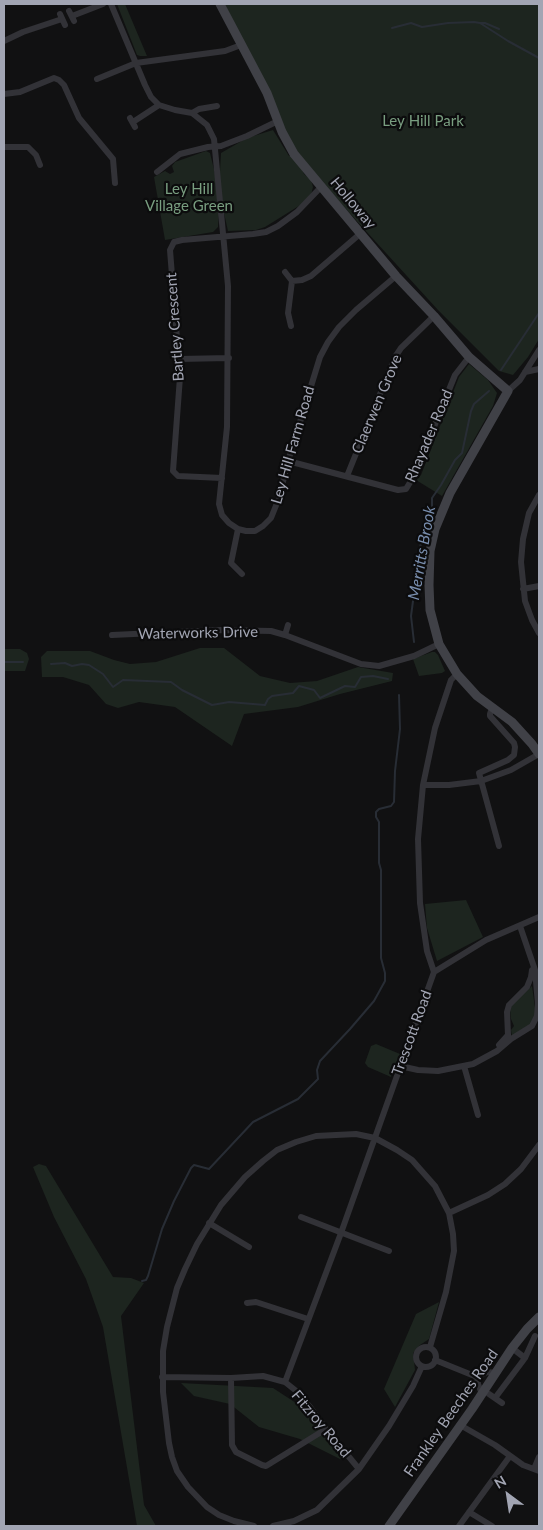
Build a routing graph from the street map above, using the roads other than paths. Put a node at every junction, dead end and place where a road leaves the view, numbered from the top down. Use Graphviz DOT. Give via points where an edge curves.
graph roads {
  1 [pos="103,4"];
  2 [pos="111,4"];
  3 [pos="220,4"];
  4 [pos="72,16"];
  5 [pos="62,19"];
  6 [pos="4,41"];
  7 [pos="241,45"];
  8 [pos="136,63"];
  9 [pos="98,69"];
  10 [pos="4,94"];
  11 [pos="159,105"];
  12 [pos="217,106"];
  13 [pos="192,113"];
  14 [pos="278,121"];
  15 [pos="133,122"];
  16 [pos="4,147"];
  17 [pos="216,147"];
  18 [pos="166,164"];
  19 [pos="40,165"];
  20 [pos="157,172"];
  21 [pos="171,172"];
  22 [pos="115,183"];
  23 [pos="321,187"];
  24 [pos="361,233"];
  25 [pos="224,236"];
  26 [pos="285,272"];
  27 [pos="396,276"];
  28 [pos="292,281"];
  29 [pos="434,316"];
  30 [pos="291,326"];
  31 [pos="539,350"];
  32 [pos="469,357"];
  33 [pos="229,358"];
  34 [pos="179,359"];
  35 [pos="539,368"];
  36 [pos="525,372"];
  37 [pos="508,391"];
  38 [pos="288,461"];
  39 [pos="347,476"];
  40 [pos="222,478"];
  41 [pos="539,495"];
  42 [pos="238,529"];
  43 [pos="242,574"];
  44 [pos="539,586"];
  45 [pos="524,589"];
  46 [pos="288,625"];
  47 [pos="539,633"];
  48 [pos="112,635"];
  49 [pos="284,635"];
  50 [pos="438,644"];
  51 [pos="457,674"];
  52 [pos="492,708"];
  53 [pos="539,754"];
  54 [pos="480,781"];
  55 [pos="423,785"];
  56 [pos="499,846"];
  57 [pos="539,918"];
  58 [pos="520,926"];
  59 [pos="533,964"];
  60 [pos="434,972"];
  61 [pos="494,1052"];
  62 [pos="400,1066"];
  63 [pos="464,1066"];
  64 [pos="478,1115"];
  65 [pos="375,1138"];
  66 [pos="539,1145"];
  67 [pos="449,1213"];
  68 [pos="301,1217"];
  69 [pos="209,1223"];
  70 [pos="341,1232"];
  71 [pos="249,1247"];
  72 [pos="389,1251"];
  73 [pos="247,1303"];
  74 [pos="539,1317"];
  75 [pos="308,1319"];
  76 [pos="535,1336"];
  77 [pos="430,1347"];
  78 [pos="512,1348"];
  79 [pos="525,1358"];
  80 [pos="435,1360"];
  81 [pos="422,1366"];
  82 [pos="496,1373"];
  83 [pos="162,1377"];
  84 [pos="477,1377"];
  85 [pos="231,1378"];
  86 [pos="285,1382"];
  87 [pos="489,1395"];
  88 [pos="502,1403"];
  89 [pos="460,1425"];
  90 [pos="326,1429"];
  91 [pos="510,1456"];
  92 [pos="539,1457"];
  93 [pos="359,1469"];
  94 [pos="537,1470"];
  95 [pos="470,1512"];
  96 [pos="254,1526"];
  97 [pos="273,1526"];
  98 [pos="389,1526"];
  99 [pos="459,1526"];
  100 [pos="492,1526"];
  1 -- 4 [label="street"];
  2 -- 8 [label="street"];
  3 -- 7 [label="street, Holloway"];
  5 -- 6 [label="street"];
  7 -- 8 [label="street" via="225,51"];
  7 -- 14 [label="street, Holloway"];
  8 -- 9 [label="street" via="100,78"];
  8 -- 11 [label="street" via="151,97"];
  10 -- 22 [label="street" via="20,92 54,78 59,80 78,118 113,159"];
  11 -- 13 [label="street"];
  11 -- 15 [label="street"];
  12 -- 13 [label="street" via="199,108"];
  13 -- 17 [label="street" via="210,129"];
  14 -- 17 [label="street"];
  14 -- 23 [label="street, Holloway" via="294,154"];
  16 -- 19 [label="street" via="28,148"];
  17 -- 18 [label="street" via="180,154"];
  17 -- 25 [label="street"];
  18 -- 20 [label="street"];
  18 -- 21 [label="street"];
  23 -- 24 [label="street, Holloway"];
  23 -- 25 [label="street" via="278,226 266,232"];
  24 -- 27 [label="street, Holloway"];
  24 -- 28 [label="street" via="311,276"];
  25 -- 33 [label="street"];
  25 -- 34 [label="street, Bartley Crescent" via="174,242 170,250"];
  26 -- 28 [label="street"];
  27 -- 29 [label="street, Holloway"];
  27 -- 38 [label="street, Ley Hill Farm Road" via="338,327 328,342 320,357"];
  28 -- 30 [label="street" via="288,313"];
  29 -- 32 [label="street, Holloway"];
  29 -- 39 [label="street, Claerwen Grove" via="395,357"];
  31 -- 36 [label="street"];
  32 -- 37 [label="street, Holloway"];
  32 -- 39 [label="street, Rhayader Road" via="455,374 406,489 398,490"];
  33 -- 34 [label="street"];
  33 -- 40 [label="street" via="228,427"];
  34 -- 40 [label="street, Bartley Crescent" via="173,471 178,476"];
  35 -- 36 [label="street"];
  36 -- 37 [label="street"];
  37 -- 50 [label="street" via="450,494 435,529 428,585"];
  38 -- 39 [label="street"];
  38 -- 42 [label="street, Ley Hill Farm Road" via="271,518 255,530"];
  40 -- 42 [label="street" via="219,504 222,515"];
  41 -- 45 [label="street" via="523,539 520,562"];
  42 -- 43 [label="street" via="231,563"];
  44 -- 45 [label="street"];
  45 -- 47 [label="street" via="525,601"];
  46 -- 49 [label="street"];
  48 -- 49 [label="street, Waterworks Drive" via="220,630 271,631"];
  49 -- 50 [label="street, Waterworks Drive" via="360,664 379,666 414,656"];
  50 -- 51 [label="street"];
  51 -- 52 [label="street"];
  51 -- 55 [label="street, Trescott Road" via="451,680 435,728"];
  52 -- 53 [label="street" via="512,722"];
  52 -- 54 [label="street" via="490,716 514,743 514,755 479,773"];
  53 -- 54 [label="street" via="511,770"];
  54 -- 55 [label="street"];
  54 -- 56 [label="street"];
  55 -- 60 [label="street, Trescott Road" via="418,839 420,903 427,951"];
  57 -- 58 [label="street"];
  58 -- 59 [label="street"];
  58 -- 60 [label="street" via="486,940"];
  59 -- 61 [label="street" via="527,987 509,1005 508,1035"];
  59 -- 61 [label="street" via="537,1016 532,1026"];
  60 -- 62 [label="street, Trescott Road"];
  61 -- 63 [label="street"];
  62 -- 63 [label="street" via="438,1071"];
  62 -- 65 [label="street, Trescott Road"];
  63 -- 64 [label="street"];
  65 -- 67 [label="street" via="412,1160 435,1186"];
  65 -- 69 [label="street" via="356,1134 316,1136 277,1150 232,1190"];
  65 -- 70 [label="street, Trescott Road"];
  66 -- 67 [label="street" via="505,1184 488,1196"];
  67 -- 77 [label="street" via="454,1251"];
  68 -- 70 [label="street"];
  69 -- 71 [label="street"];
  69 -- 83 [label="street" via="177,1288 167,1327"];
  70 -- 72 [label="street"];
  70 -- 75 [label="street, Trescott Road"];
  73 -- 75 [label="street" via="256,1302"];
  74 -- 78 [label="street, Frankley Beeches Road"];
  75 -- 86 [label="street, Trescott Road"];
  76 -- 79 [label="street"];
  77 -- 80 [label="street"];
  77 -- 81 [label="street" via="417,1351 416,1361"];
  78 -- 79 [label="street"];
  78 -- 82 [label="street, Frankley Beeches Road"];
  79 -- 87 [label="street"];
  80 -- 81 [label="street" via="430,1366"];
  80 -- 84 [label="street"];
  81 -- 93 [label="street" via="389,1426"];
  82 -- 84 [label="street" via="487,1372"];
  82 -- 87 [label="street, Frankley Beeches Road"];
  83 -- 85 [label="street, Fitzroy Road"];
  83 -- 96 [label="street" via="169,1443 177,1471 207,1507 234,1521"];
  84 -- 87 [label="street" via="478,1384"];
  85 -- 86 [label="street, Fitzroy Road" via="263,1376"];
  85 -- 90 [label="street" via="232,1445 236,1452 266,1466"];
  86 -- 90 [label="street, Fitzroy Road"];
  87 -- 88 [label="street"];
  87 -- 89 [label="street, Frankley Beeches Road"];
  89 -- 91 [label="street"];
  89 -- 98 [label="street, Frankley Beeches Road"];
  90 -- 93 [label="street, Fitzroy Road"];
  91 -- 94 [label="street"];
  91 -- 95 [label="street"];
  92 -- 94 [label="street"];
  93 -- 97 [label="street" via="316,1510 294,1521"];
  95 -- 99 [label="street"];
  95 -- 100 [label="street"];
}
